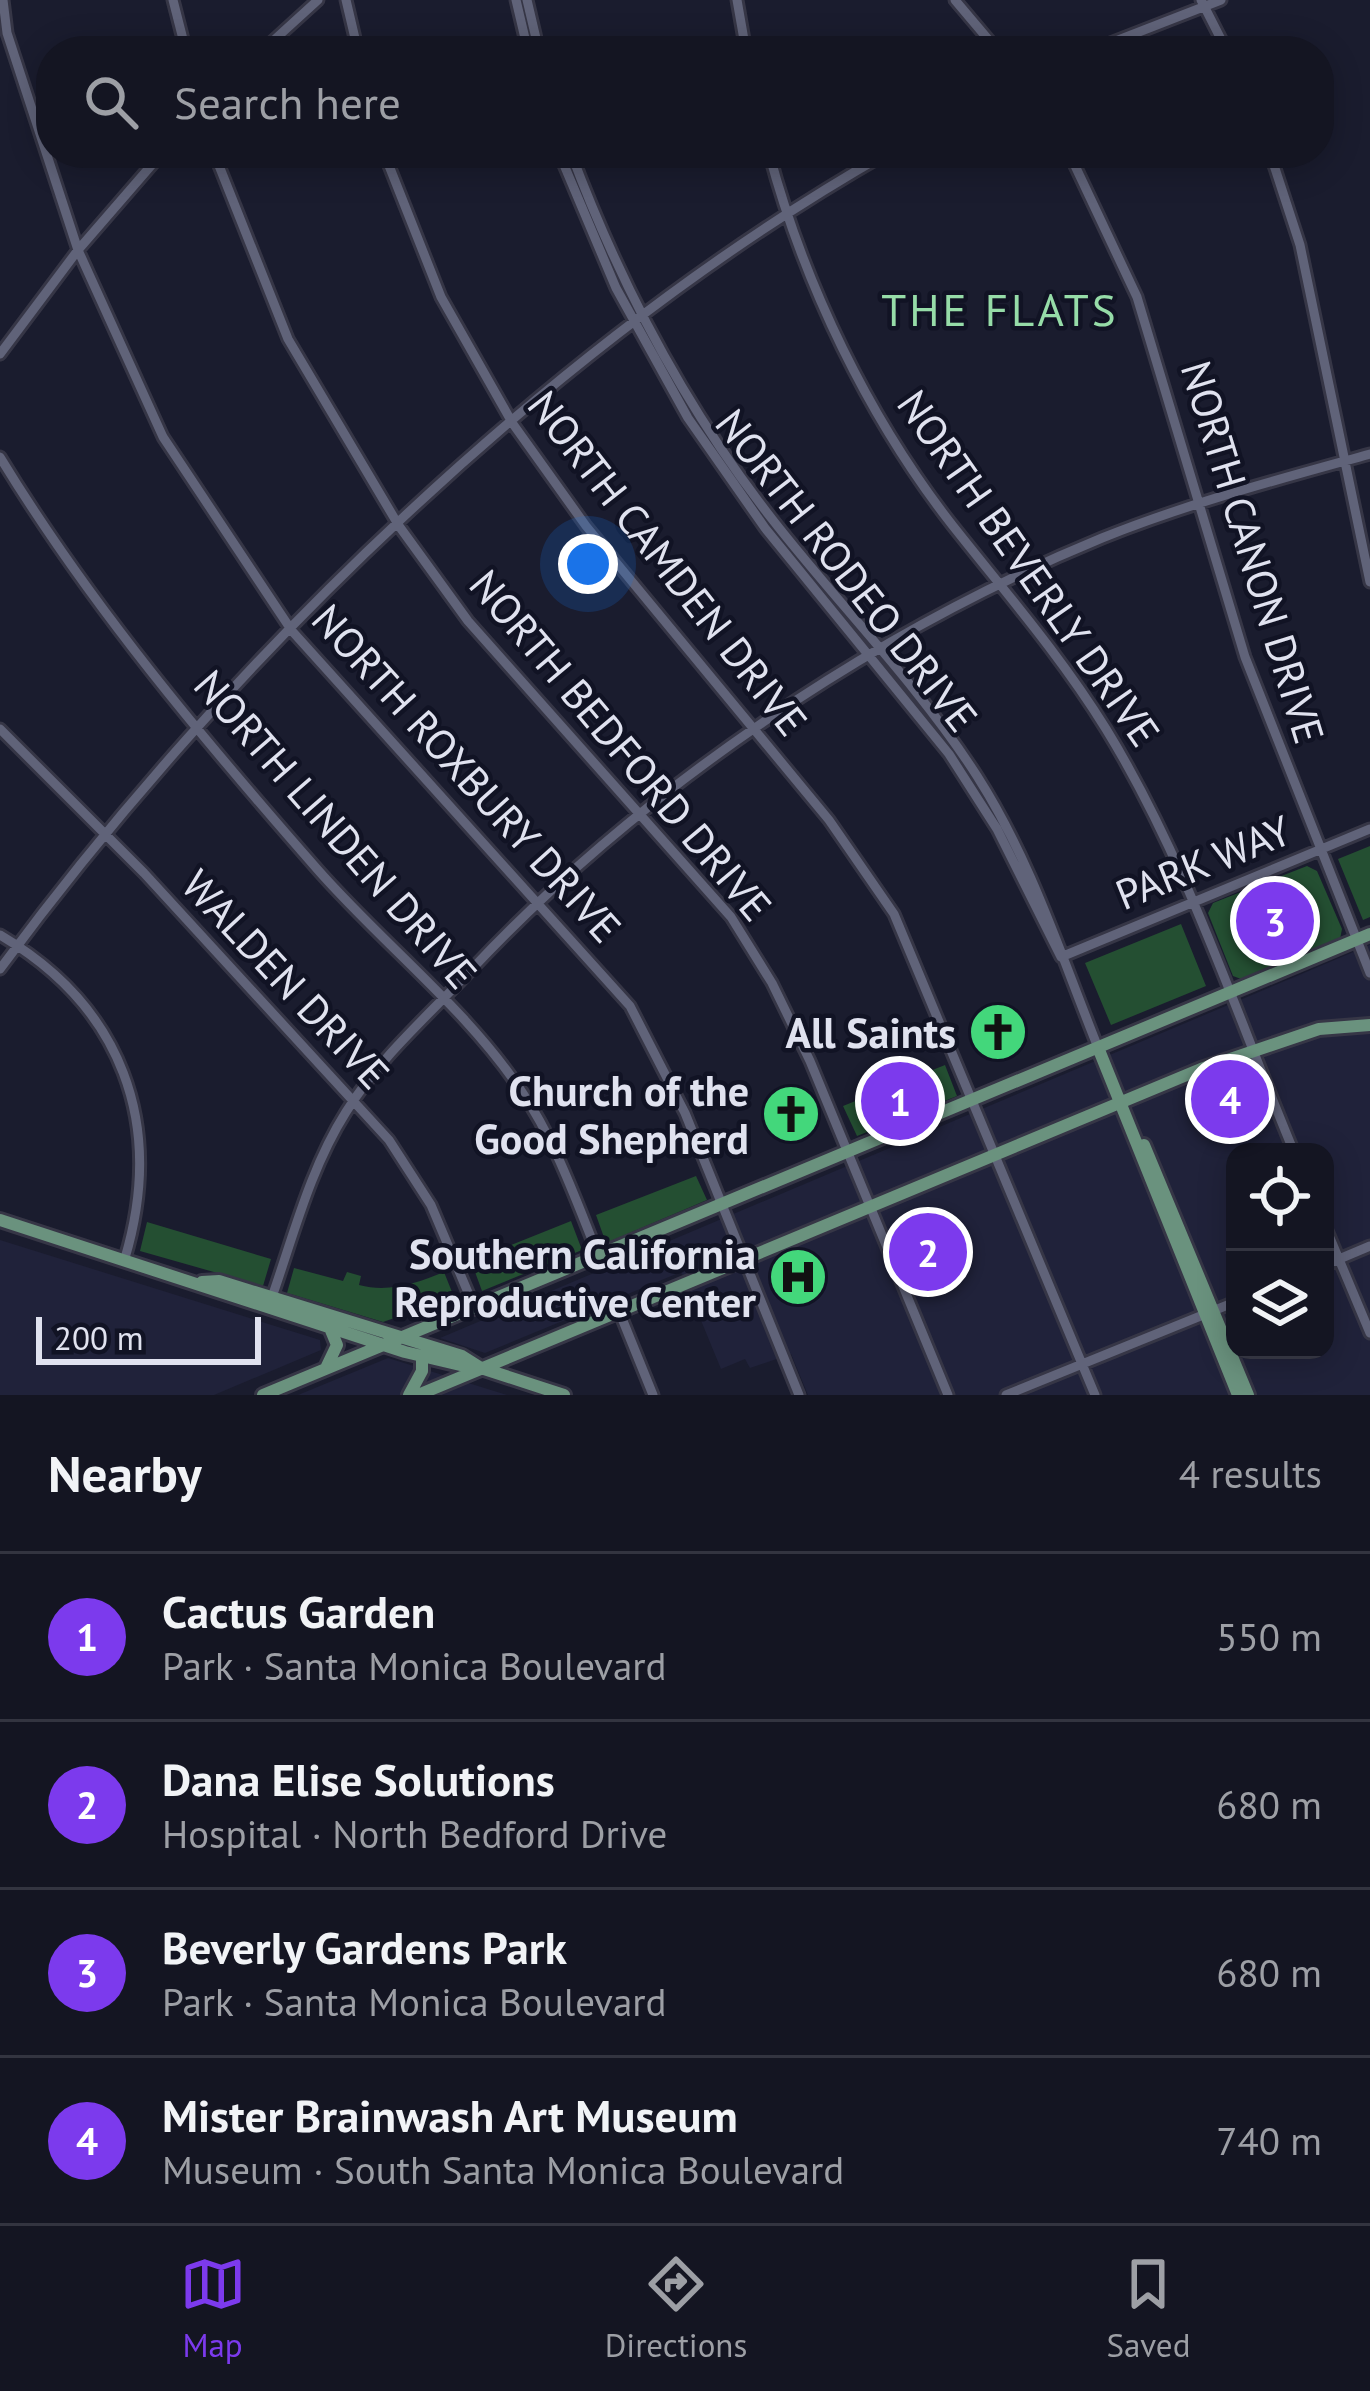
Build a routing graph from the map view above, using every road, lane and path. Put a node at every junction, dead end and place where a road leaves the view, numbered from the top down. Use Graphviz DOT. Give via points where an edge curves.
graph roads {
  1 [pos="3,0"];
  2 [pos="173,0"];
  3 [pos="318,0"];
  4 [pos="346,0"];
  5 [pos="516,0"];
  6 [pos="527,0"];
  7 [pos="737,0"];
  8 [pos="955,0"];
  9 [pos="1221,0"];
  10 [pos="1203,3"];
  11 [pos="182,36"];
  12 [pos="278,36"];
  13 [pos="354,36"];
  14 [pos="524,36"];
  15 [pos="535,36"];
  16 [pos="743,36"];
  17 [pos="985,36"];
  18 [pos="1125,36"];
  19 [pos="1220,36"];
  20 [pos="36,122"];
  21 [pos="51,168"];
  22 [pos="149,168"];
  23 [pos="220,168"];
  24 [pos="390,168"];
  25 [pos="566,168"];
  26 [pos="577,168"];
  27 [pos="774,168"];
  28 [pos="863,168"];
  29 [pos="1076,168"];
  30 [pos="1275,168"];
  31 [pos="788,215"];
  32 [pos="78,250"];
  33 [pos="639,322"];
  34 [pos="0,354"];
  35 [pos="513,424"];
  36 [pos="1370,454"];
  37 [pos="0,457"];
  38 [pos="1344,461"];
  39 [pos="1200,502"];
  40 [pos="399,526"];
  41 [pos="1370,582"];
  42 [pos="1005,585"];
  43 [pos="292,632"];
  44 [pos="874,651"];
  45 [pos="0,729"];
  46 [pos="200,729"];
  47 [pos="756,731"];
  48 [pos="641,812"];
  49 [pos="1370,829"];
  50 [pos="106,834"];
  51 [pos="1318,850"];
  52 [pos="540,902"];
  53 [pos="1191,903"];
  54 [pos="1370,934"];
  55 [pos="0,935"];
  56 [pos="1355,940"];
  57 [pos="17,946"];
  58 [pos="1061,957"];
  59 [pos="0,969"];
  60 [pos="1370,974"];
  61 [pos="1229,995"];
  62 [pos="442,1000"];
  63 [pos="1370,1024"];
  64 [pos="1099,1049"];
  65 [pos="1252,1051"];
  66 [pos="353,1100"];
  67 [pos="974,1102"];
  68 [pos="1120,1102"];
  69 [pos="1290,1143"];
  70 [pos="849,1154"];
  71 [pos="995,1154"];
  72 [pos="723,1205"];
  73 [pos="870,1206"];
  74 [pos="0,1220"];
  75 [pos="1370,1246"];
  76 [pos="1334,1247"];
  77 [pos="599,1257"];
  78 [pos="124,1258"];
  79 [pos="744,1258"];
  80 [pos="1339,1259"];
  81 [pos="1334,1261"];
  82 [pos="202,1282"];
  83 [pos="272,1297"];
  84 [pos="1226,1306"];
  85 [pos="475,1309"];
  86 [pos="619,1311"];
  87 [pos="1208,1313"];
  88 [pos="329,1327"];
  89 [pos="1370,1334"];
  90 [pos="402,1338"];
  91 [pos="384,1345"];
  92 [pos="422,1357"];
  93 [pos="1083,1364"];
  94 [pos="326,1368"];
  95 [pos="481,1368"];
  96 [pos="537,1391"];
  97 [pos="263,1395"];
  98 [pos="413,1395"];
  99 [pos="564,1395"];
  100 [pos="653,1395"];
  101 [pos="799,1395"];
  102 [pos="948,1395"];
  103 [pos="1006,1395"];
  104 [pos="1095,1395"];
  105 [pos="1238,1395"];
  106 [pos="1248,1395"];
  1 -- 20 [label="street, NORTH ROXBURY DRIVE"];
  2 -- 11 [label="street"];
  3 -- 12 [label="street"];
  4 -- 13 [label="street"];
  5 -- 14 [label="street"];
  6 -- 15 [label="street"];
  7 -- 16 [label="street"];
  8 -- 17 [label="street"];
  9 -- 10 [label="street"];
  10 -- 18 [label="street"];
  10 -- 19 [label="street"];
  21 -- 32 [label="street, NORTH ROXBURY DRIVE"];
  22 -- 32 [label="street"];
  23 -- 40 [label="street, NORTH BEDFORD DRIVE" via="288,339"];
  24 -- 35 [label="street, NORTH CAMDEN DRIVE" via="441,298"];
  25 -- 33 [label="street, NORTH RODEO DRIVE"];
  26 -- 33 [label="street, NORTH RODEO DRIVE"];
  27 -- 31 [label="street, NORTH BEVERLY DRIVE"];
  28 -- 31 [label="street"];
  29 -- 39 [label="street, NORTH CANON DRIVE" via="1137,296"];
  30 -- 38 [label="street" via="1300,245"];
  31 -- 33 [label="street"];
  31 -- 42 [label="street, NORTH BEVERLY DRIVE" via="836,332 896,441 953,527"];
  32 -- 34 [label="street"];
  32 -- 43 [label="street, NORTH ROXBURY DRIVE" via="164,437"];
  33 -- 35 [label="street"];
  33 -- 44 [label="street, NORTH RODEO DRIVE" via="735,488"];
  35 -- 40 [label="street"];
  35 -- 47 [label="street, NORTH CAMDEN DRIVE"];
  36 -- 38 [label="street"];
  37 -- 46 [label="street, NORTH LINDEN DRIVE" via="84,583"];
  38 -- 39 [label="street"];
  38 -- 41 [label="street"];
  39 -- 42 [label="street"];
  39 -- 51 [label="street, NORTH CANON DRIVE" via="1252,676"];
  40 -- 43 [label="street"];
  40 -- 48 [label="street, NORTH BEDFORD DRIVE" via="468,621"];
  42 -- 44 [label="street"];
  42 -- 53 [label="street, NORTH BEVERLY DRIVE" via="1110,735"];
  43 -- 46 [label="street"];
  43 -- 52 [label="street, NORTH ROXBURY DRIVE"];
  44 -- 47 [label="street"];
  44 -- 58 [label="street, NORTH RODEO DRIVE" via="982,804"];
  45 -- 50 [label="street, WALDEN DRIVE"];
  46 -- 50 [label="street"];
  46 -- 62 [label="street, NORTH LINDEN DRIVE"];
  47 -- 48 [label="street"];
  47 -- 67 [label="street, NORTH CAMDEN DRIVE" via="894,914"];
  48 -- 52 [label="street"];
  48 -- 70 [label="street, NORTH BEDFORD DRIVE" via="731,917 772,983"];
  49 -- 51 [label="street, PARK WAY"];
  50 -- 57 [label="street"];
  50 -- 66 [label="street, WALDEN DRIVE"];
  51 -- 53 [label="street, PARK WAY"];
  51 -- 56 [label="street, NORTH CANON DRIVE"];
  52 -- 62 [label="street"];
  52 -- 72 [label="street, NORTH ROXBURY DRIVE" via="630,1006"];
  53 -- 58 [label="street, PARK WAY"];
  53 -- 61 [label="street, NORTH BEVERLY DRIVE"];
  54 -- 56 [label="main road"];
  55 -- 57 [label="street"];
  56 -- 60 [label="street, NORTH CANON DRIVE"];
  56 -- 61 [label="main road"];
  57 -- 59 [label="street"];
  57 -- 78 [label="street" via="94,1016 129,1087 141,1178"];
  58 -- 64 [label="street, NORTH RODEO DRIVE"];
  61 -- 64 [label="main road"];
  61 -- 65 [label="street, NORTH BEVERLY DRIVE"];
  62 -- 66 [label="street"];
  62 -- 77 [label="street, NORTH LINDEN DRIVE" via="534,1110"];
  63 -- 65 [label="main road" via="1319,1029"];
  64 -- 67 [label="main road"];
  64 -- 68 [label="main road, NORTH RODEO DRIVE"];
  65 -- 68 [label="main road"];
  65 -- 69 [label="street, NORTH BEVERLY DRIVE"];
  66 -- 83 [label="street" via="315,1172"];
  66 -- 85 [label="street, WALDEN DRIVE" via="419,1181"];
  67 -- 70 [label="main road"];
  67 -- 71 [label="street, NORTH CAMDEN DRIVE"];
  68 -- 71 [label="main road"];
  68 -- 87 [label="main road, NORTH RODEO DRIVE"];
  70 -- 72 [label="main road"];
  70 -- 73 [label="street, NORTH BEDFORD DRIVE"];
  71 -- 73 [label="main road"];
  71 -- 93 [label="street, NORTH CAMDEN DRIVE"];
  72 -- 77 [label="main road"];
  72 -- 79 [label="street, NORTH ROXBURY DRIVE"];
  73 -- 79 [label="main road"];
  73 -- 102 [label="street, NORTH BEDFORD DRIVE"];
  74 -- 78 [label="main road"];
  75 -- 80 [label="street"];
  76 -- 80 [label="street"];
  77 -- 85 [label="main road"];
  78 -- 82 [label="main road"];
  79 -- 86 [label="main road"];
  79 -- 101 [label="street, NORTH ROXBURY DRIVE"];
  80 -- 81 [label="street"];
  80 -- 89 [label="street"];
  82 -- 83 [label="main road"];
  82 -- 88 [label="main road"];
  83 -- 90 [label="main road"];
  84 -- 87 [label="street"];
  85 -- 90 [label="main road"];
  86 -- 95 [label="main road"];
  86 -- 100 [label="street"];
  87 -- 93 [label="street"];
  87 -- 105 [label="main road, NORTH RODEO DRIVE"];
  87 -- 106 [label="main road, NORTH RODEO DRIVE"];
  88 -- 91 [label="main road"];
  88 -- 94 [label="main road" via="337,1345"];
  90 -- 91 [label="main road"];
  90 -- 95 [label="main road"];
  91 -- 92 [label="main road"];
  91 -- 94 [label="main road"];
  92 -- 95 [label="main road"];
  92 -- 98 [label="main road"];
  93 -- 103 [label="street"];
  93 -- 104 [label="street, NORTH CAMDEN DRIVE"];
  94 -- 97 [label="main road"];
  95 -- 96 [label="main road"];
  95 -- 98 [label="main road"];
  96 -- 99 [label="main road"];
}
